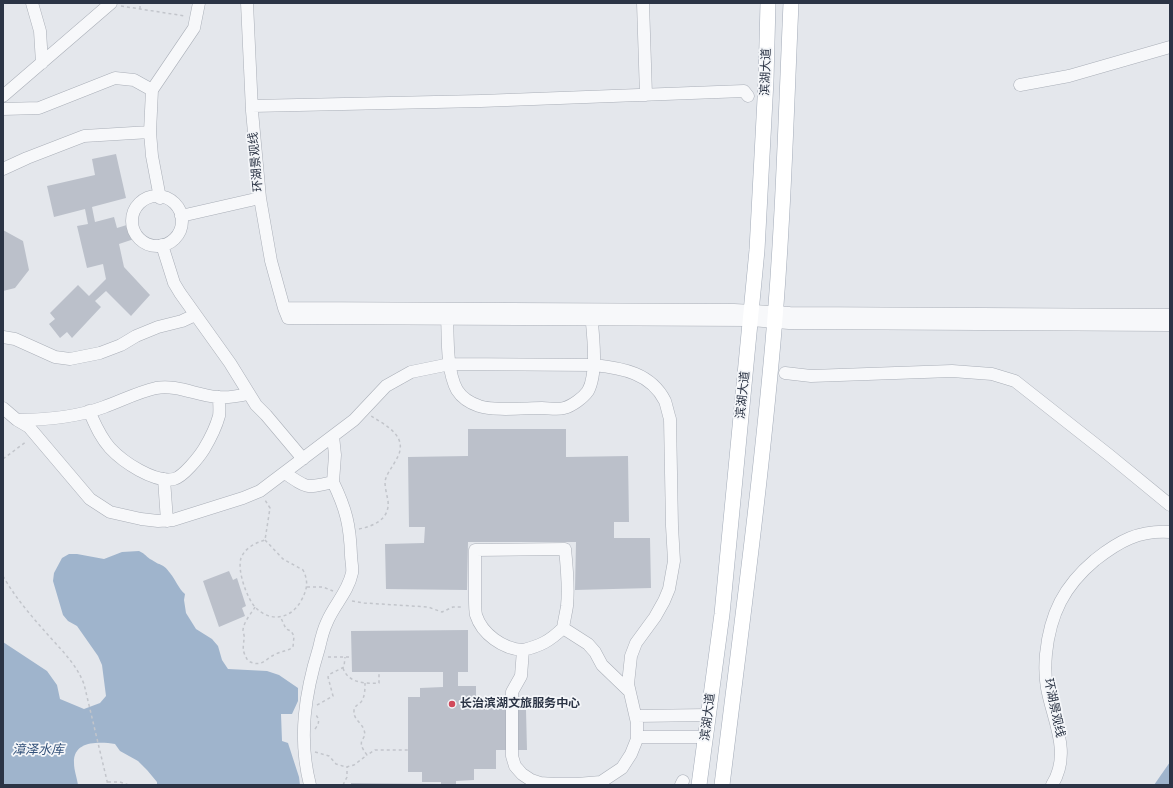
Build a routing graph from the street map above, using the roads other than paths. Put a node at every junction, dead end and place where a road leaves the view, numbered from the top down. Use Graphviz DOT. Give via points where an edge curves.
graph roads {
  1 [pos="32,3"];
  2 [pos="199,3"];
  3 [pos="247,3"];
  4 [pos="642,3"];
  5 [pos="768,3"];
  6 [pos="791,3"];
  7 [pos="110,4"];
  8 [pos="1170,47"];
  9 [pos="42,63"];
  10 [pos="1020,86"];
  11 [pos="152,90"];
  12 [pos="646,95"];
  13 [pos="3,96"];
  14 [pos="748,96"];
  15 [pos="252,106"];
  16 [pos="3,109"];
  17 [pos="150,132"];
  18 [pos="3,169"];
  19 [pos="160,198"];
  20 [pos="260,198"];
  21 [pos="181,216"];
  22 [pos="162,245"];
  23 [pos="448,314"];
  24 [pos="195,315"];
  25 [pos="592,315"];
  26 [pos="751,315"];
  27 [pos="1170,315"];
  28 [pos="775,317"];
  29 [pos="1170,325"];
  30 [pos="3,337"];
  31 [pos="450,364"];
  32 [pos="594,365"];
  33 [pos="785,373"];
  34 [pos="248,394"];
  35 [pos="219,398"];
  36 [pos="3,408"];
  37 [pos="89,411"];
  38 [pos="17,420"];
  39 [pos="334,436"];
  40 [pos="303,459"];
  41 [pos="285,473"];
  42 [pos="164,479"];
  43 [pos="333,482"];
  44 [pos="1170,505"];
  45 [pos="167,521"];
  46 [pos="1170,532"];
  47 [pos="563,628"];
  48 [pos="522,650"];
  49 [pos="629,691"];
  50 [pos="708,715"];
  51 [pos="636,716"];
  52 [pos="637,737"];
  53 [pos="706,737"];
  54 [pos="601,783"];
  55 [pos="310,785"];
  56 [pos="699,785"];
  57 [pos="722,785"];
  58 [pos="1052,785"];
  1 -- 9 [label="street" via="40,31"];
  2 -- 11 [label="street" via="194,28"];
  3 -- 15 [label="street, 环湖景观线"];
  4 -- 12 [label="street"];
  5 -- 26 [label="main road, 滨湖大道" via="757,250"];
  6 -- 28 [label="main road, 滨湖大道"];
  7 -- 9 [label="street"];
  8 -- 10 [label="street" via="1069,76"];
  9 -- 13 [label="street"];
  11 -- 16 [label="street" via="134,80 115,78 39,108"];
  11 -- 17 [label="street"];
  12 -- 14 [label="street" via="744,91"];
  12 -- 15 [label="street"];
  15 -- 20 [label="street, 环湖景观线"];
  17 -- 18 [label="street" via="84,136"];
  17 -- 19 [label="street"];
  19 -- 21 [label="street" via="173,202"];
  19 -- 22 [label="street" via="149,198 142,202 136,208 132,223 138,237 144,242 151,246"];
  20 -- 21 [label="street"];
  20 -- 23 [label="street, 环湖景观线" via="267,244 286,313"];
  21 -- 22 [label="street" via="179,233 167,244"];
  22 -- 24 [label="street" via="174,283"];
  23 -- 25 [label="street"];
  23 -- 31 [label="street"];
  24 -- 30 [label="street" via="182,322 158,327 100,353 70,359 55,357 15,339"];
  24 -- 34 [label="street" via="230,363"];
  25 -- 26 [label="street"];
  25 -- 32 [label="street"];
  26 -- 28 [label="street"];
  26 -- 50 [label="main road, 滨湖大道" via="722,614"];
  27 -- 28 [label="street"];
  28 -- 29 [label="street"];
  28 -- 57 [label="main road, 滨湖大道" via="754,531"];
  31 -- 32 [label="street"];
  31 -- 32 [label="street" via="452,379 466,400 480,407 496,408 563,408 576,403 587,392"];
  31 -- 39 [label="street" via="411,372 398,378 386,386 354,420"];
  32 -- 49 [label="street" via="616,367 638,374 647,380 665,402 670,419 673,573 670,589 655,617 636,643 631,656"];
  33 -- 44 [label="street" via="812,376 952,371 992,374 1015,381"];
  34 -- 35 [label="street"];
  34 -- 40 [label="street"];
  35 -- 37 [label="street" via="190,390 156,388"];
  35 -- 42 [label="street" via="219,415 199,458 175,479"];
  36 -- 38 [label="street"];
  37 -- 38 [label="street" via="42,420"];
  37 -- 42 [label="street" via="98,432 110,448 132,467"];
  38 -- 45 [label="street" via="29,427 90,499 110,512 141,519"];
  39 -- 40 [label="street"];
  39 -- 43 [label="street"];
  40 -- 41 [label="street"];
  41 -- 43 [label="street" via="302,485 312,487"];
  41 -- 45 [label="street" via="260,491 243,498"];
  42 -- 45 [label="street"];
  43 -- 55 [label="street" via="348,522 352,572 347,588 327,621 306,698 305,751"];
  46 -- 58 [label="street, 环湖景观线" via="1147,533 1128,538 1107,550 1083,570 1062,596 1048,639 1046,664 1047,687 1062,748 1056,778"];
  47 -- 48 [label="street" via="553,638"];
  47 -- 48 [label="street" via="568,594 565,549 475,550 476,614 481,625 488,634 507,646"];
  47 -- 49 [label="street" via="588,644 602,666"];
  48 -- 54 [label="street" via="521,676 512,692 512,756 515,766 522,774 540,783"];
  49 -- 51 [label="street"];
  50 -- 51 [label="street"];
  50 -- 53 [label="main road, 滨湖大道"];
  51 -- 52 [label="street"];
  52 -- 53 [label="street"];
  52 -- 54 [label="street" via="631,754 622,768"];
  53 -- 56 [label="main road, 滨湖大道"];
}
